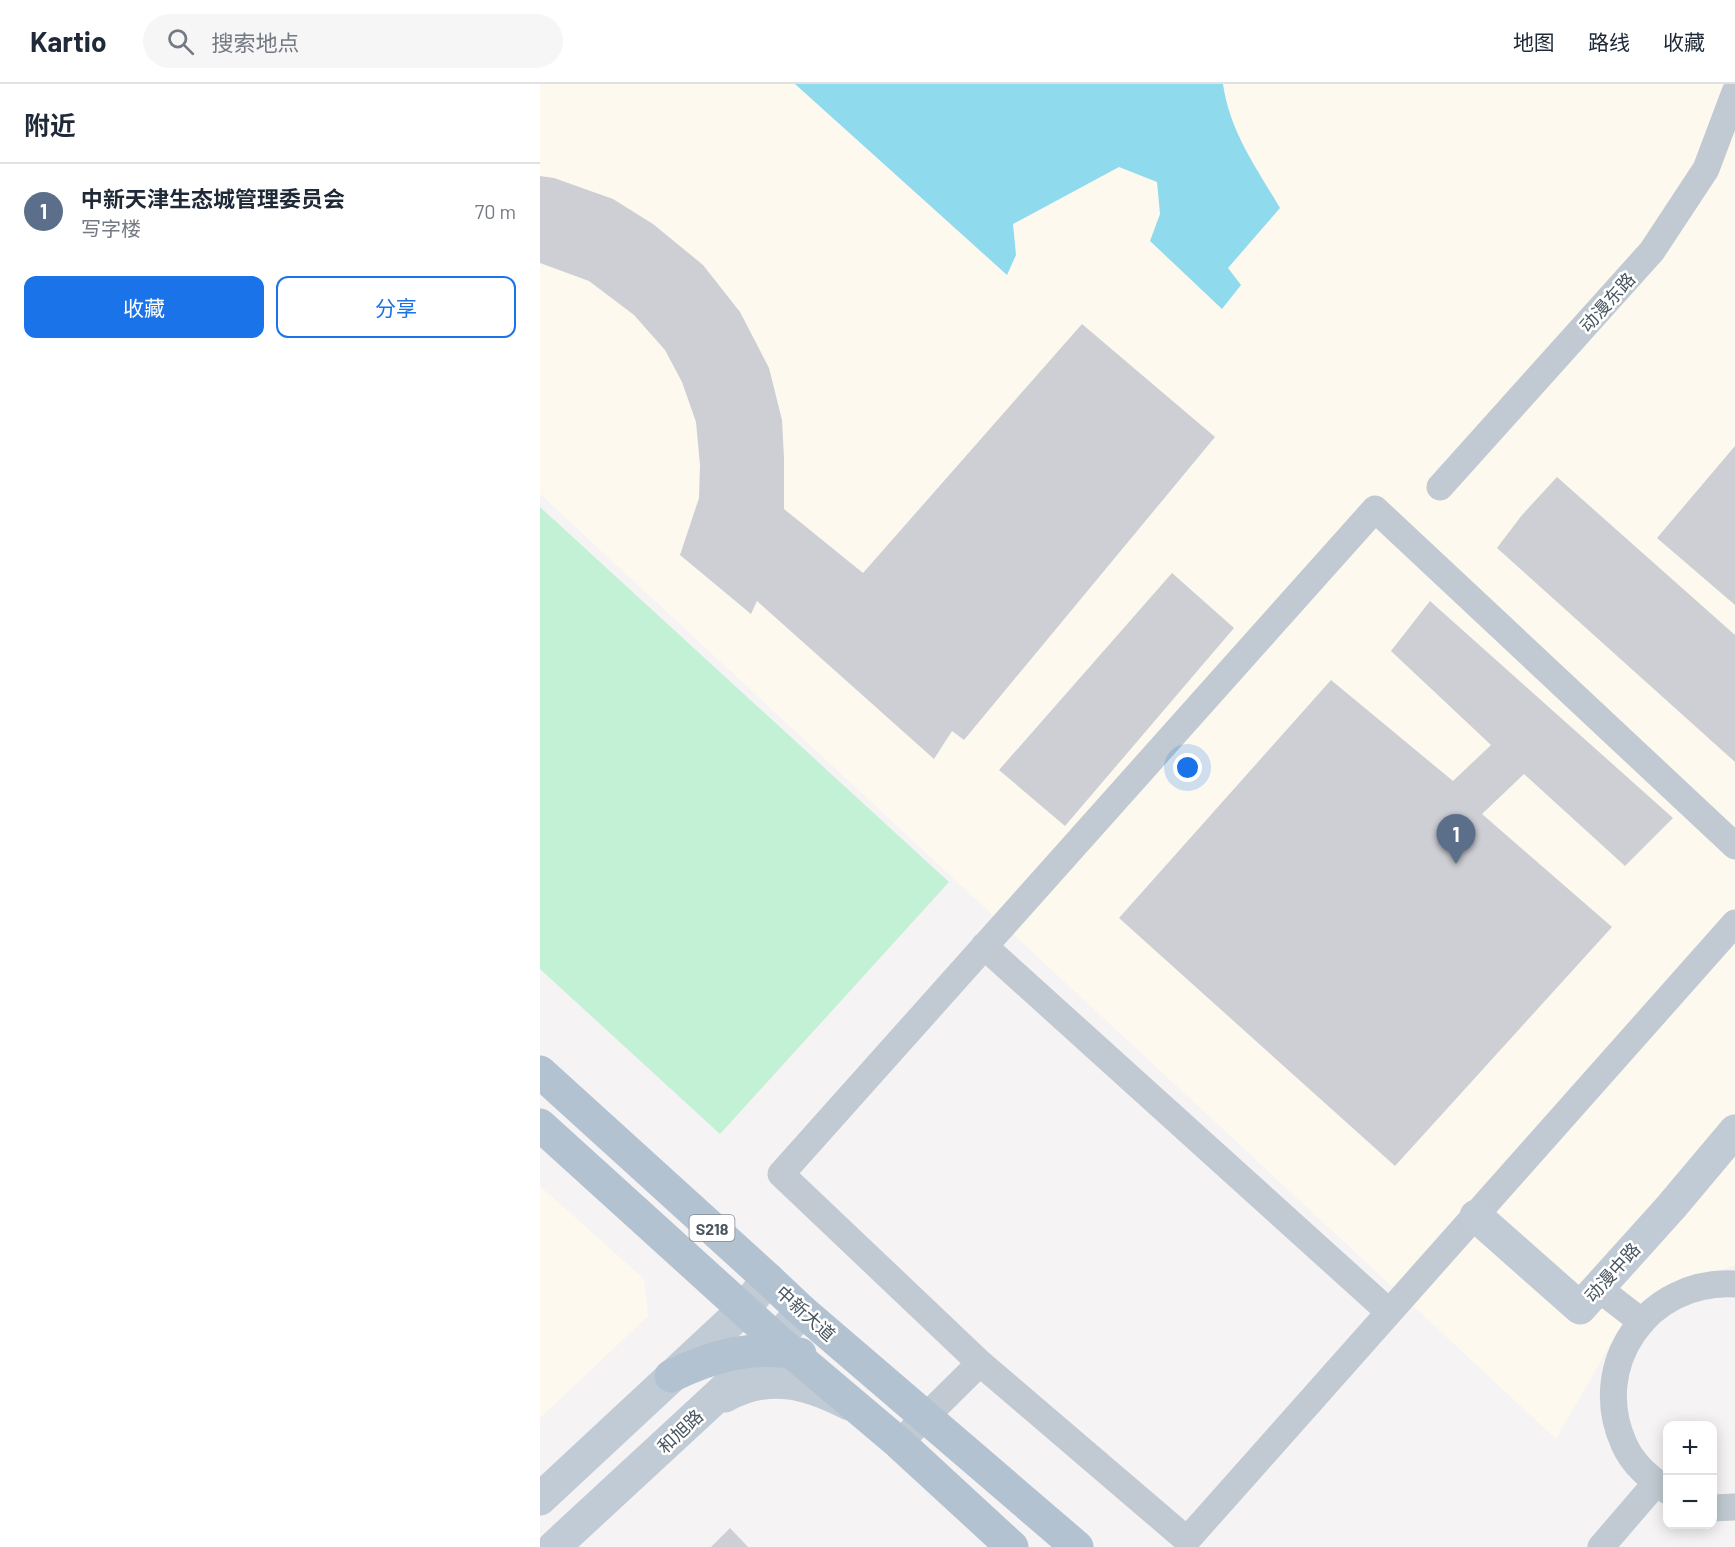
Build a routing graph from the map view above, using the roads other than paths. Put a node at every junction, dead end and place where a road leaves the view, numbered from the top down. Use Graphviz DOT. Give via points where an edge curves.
graph roads {
  1 [pos="1735,92"];
  2 [pos="1440,487"];
  3 [pos="1735,846"];
  4 [pos="1735,923"];
  5 [pos="984,946"];
  6 [pos="540,1072"];
  7 [pos="540,1125"];
  8 [pos="1735,1131"];
  9 [pos="1476,1216"];
  10 [pos="768,1279"];
  11 [pos="1735,1284"];
  12 [pos="1598,1288"];
  13 [pos="744,1309"];
  14 [pos="802,1311"];
  15 [pos="1389,1312"];
  16 [pos="1642,1322"];
  17 [pos="778,1347"];
  18 [pos="980,1363"];
  19 [pos="671,1376"];
  20 [pos="884,1382"];
  21 [pos="705,1407"];
  22 [pos="858,1409"];
  23 [pos="925,1418"];
  24 [pos="899,1443"];
  25 [pos="1662,1487"];
  26 [pos="540,1499"];
  27 [pos="1735,1507"];
  28 [pos="1717,1508"];
  29 [pos="554,1547"];
  30 [pos="1012,1547"];
  31 [pos="1077,1547"];
  32 [pos="1601,1547"];
  1 -- 2 [label="street, 动漫东路" via="1707,169 1652,251"];
  3 -- 5 [label="street" via="1375,509"];
  4 -- 9 [label="street"];
  5 -- 15 [label="street"];
  5 -- 18 [label="street" via="781,1174"];
  6 -- 10 [label="main road, 中新大道 / S218"];
  7 -- 13 [label="main road, S218"];
  8 -- 12 [label="main road, 动漫中路"];
  9 -- 12 [label="main road, 动漫中路" via="1580,1308"];
  9 -- 15 [label="street"];
  10 -- 13 [label="main road"];
  10 -- 14 [label="main road, 中新大道 / S218"];
  11 -- 16 [label="street" via="1715,1283 1680,1292"];
  12 -- 16 [label="street"];
  13 -- 17 [label="main road, S218"];
  13 -- 19 [label="main road"];
  14 -- 17 [label="main road, 和旭路"];
  14 -- 20 [label="main road, 中新大道 / S218"];
  15 -- 18 [label="street" via="1187,1540"];
  16 -- 25 [label="street" via="1627,1340 1615,1374 1614,1410 1624,1445 1645,1474"];
  17 -- 19 [label="main road" via="715,1357"];
  17 -- 20 [label="main road"];
  17 -- 21 [label="main road, 和旭路"];
  17 -- 22 [label="main road, S218"];
  18 -- 23 [label="street"];
  19 -- 26 [label="main road"];
  20 -- 23 [label="main road, 中新大道 / S218"];
  21 -- 22 [label="main road" via="741,1388 773,1381 829,1394"];
  21 -- 29 [label="main road, 和旭路"];
  22 -- 24 [label="main road, S218"];
  23 -- 24 [label="street"];
  23 -- 31 [label="main road, 中新大道 / S218"];
  24 -- 30 [label="main road, S218"];
  25 -- 32 [label="street"];
  27 -- 28 [label="street"];
}
